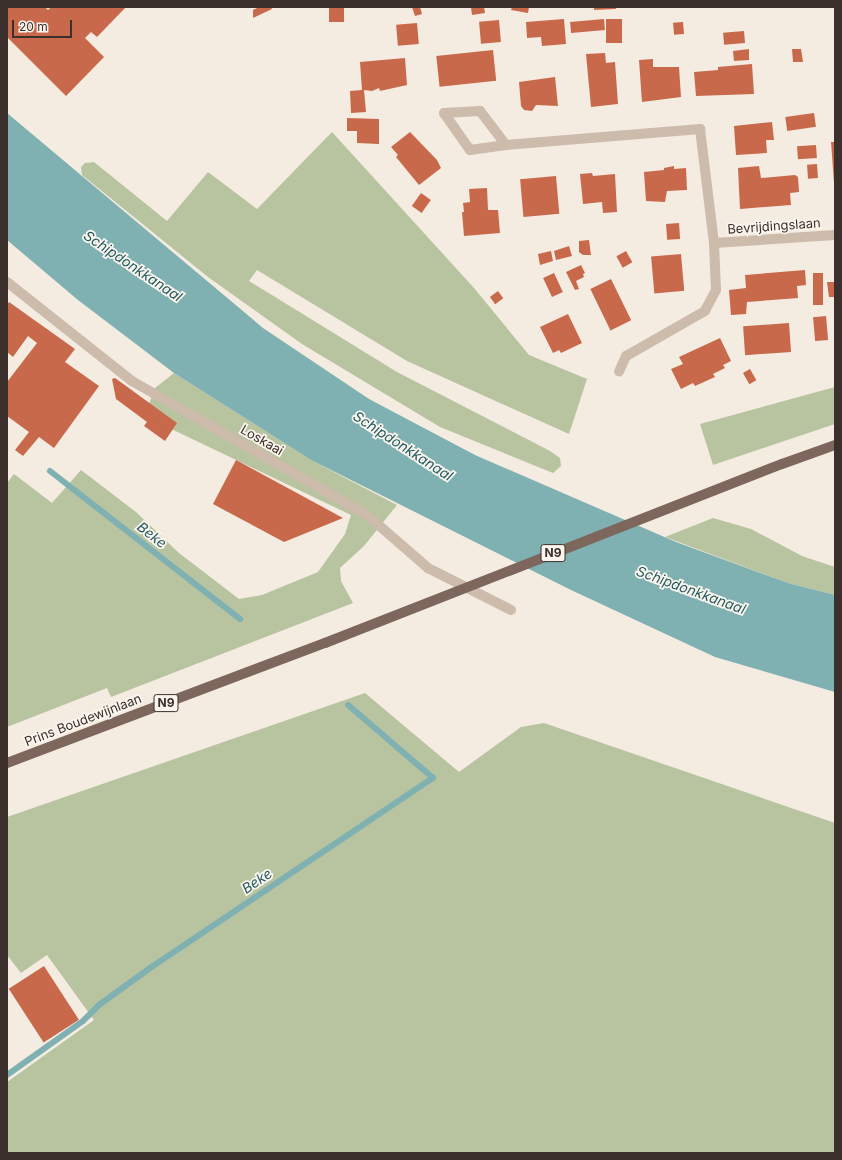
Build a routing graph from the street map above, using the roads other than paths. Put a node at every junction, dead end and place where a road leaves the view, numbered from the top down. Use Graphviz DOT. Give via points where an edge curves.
graph roads {
  1 [pos="506,144"];
  2 [pos="835,235"];
  3 [pos="714,243"];
  4 [pos="7,282"];
  5 [pos="619,372"];
  6 [pos="835,445"];
  7 [pos="511,610"];
  8 [pos="7,763"];
  1 -- 1 [label="street" via="470,150 444,113 480,111"];
  1 -- 3 [label="street" via="700,129"];
  2 -- 3 [label="street, Bevrijdingslaan"];
  3 -- 5 [label="street" via="716,290 705,311 626,356"];
  4 -- 7 [label="street, Loskaai" via="132,381 367,515 428,568"];
  6 -- 8 [label="main road, Prins Boudewijnlaan / N9, bridge"];
}
